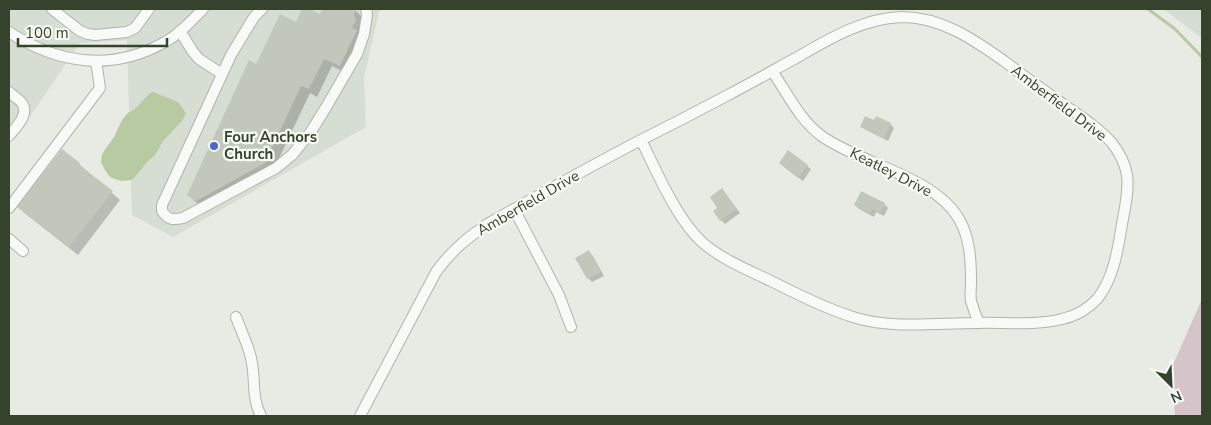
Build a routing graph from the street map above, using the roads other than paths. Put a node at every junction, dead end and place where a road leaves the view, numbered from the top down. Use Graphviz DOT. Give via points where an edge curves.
graph roads {
  1 [pos="52,9"];
  2 [pos="149,9"];
  3 [pos="203,9"];
  4 [pos="262,9"];
  5 [pos="366,9"];
  6 [pos="180,31"];
  7 [pos="9,32"];
  8 [pos="96,61"];
  9 [pos="772,71"];
  10 [pos="222,74"];
  11 [pos="9,92"];
  12 [pos="9,136"];
  13 [pos="642,140"];
  14 [pos="9,208"];
  15 [pos="514,209"];
  16 [pos="9,239"];
  17 [pos="23,250"];
  18 [pos="236,317"];
  19 [pos="979,323"];
  20 [pos="571,327"];
  21 [pos="261,416"];
  22 [pos="360,416"];
  1 -- 2 [label="street" via="80,30 95,35 127,32 135,28"];
  3 -- 6 [label="street"];
  4 -- 10 [label="street" via="243,34"];
  5 -- 10 [label="street" via="364,34 357,54 310,133 292,155 276,168 184,218 166,217 162,204"];
  6 -- 8 [label="street" via="166,42 133,56"];
  6 -- 10 [label="street" via="198,59"];
  7 -- 8 [label="street" via="40,50 77,60"];
  8 -- 14 [label="street" via="100,88"];
  9 -- 13 [label="street, Amberfield Drive"];
  9 -- 19 [label="street, Keatley Drive" via="815,131 835,144 919,184 954,211 964,228 969,248 972,302"];
  9 -- 19 [label="street, Amberfield Drive" via="874,20 904,17 935,22 977,42 1092,125 1114,146 1122,158 1128,186 1115,261 1096,300 1085,310 1057,320"];
  11 -- 12 [label="street" via="22,104 24,112"];
  13 -- 15 [label="street, Amberfield Drive"];
  13 -- 19 [label="street, Amberfield Drive" via="687,225 725,258 808,299 857,318 910,324"];
  15 -- 20 [label="street" via="559,295"];
  15 -- 22 [label="street, Amberfield Drive" via="474,233 447,257"];
  16 -- 17 [label="street"];
  18 -- 21 [label="street" via="252,358 256,405"];
}
